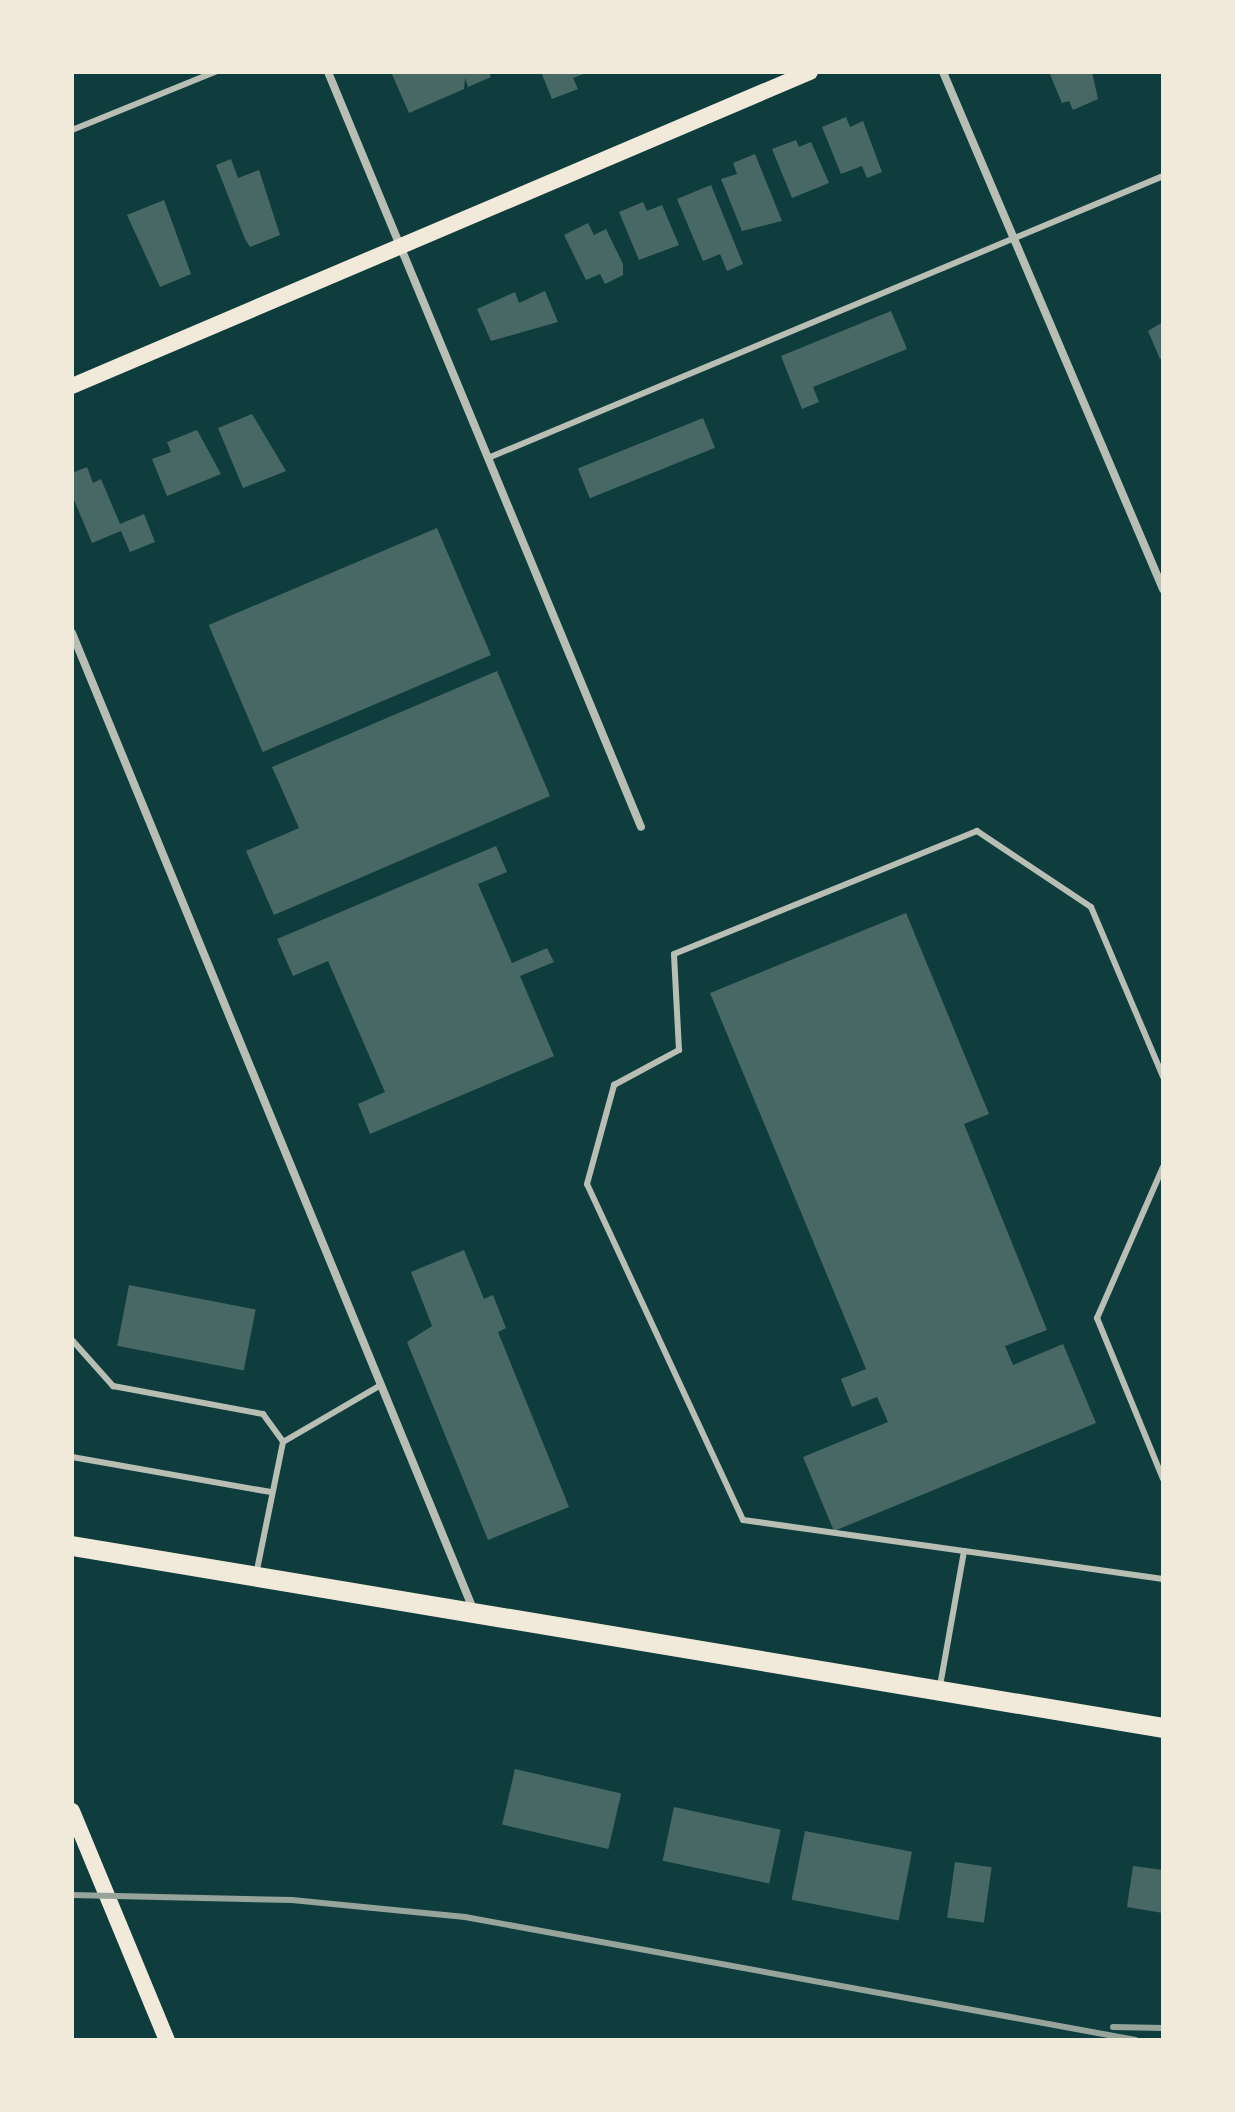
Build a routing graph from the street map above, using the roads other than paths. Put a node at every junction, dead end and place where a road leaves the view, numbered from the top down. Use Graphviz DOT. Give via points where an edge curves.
graph roads {
  1 [pos="215,72"];
  2 [pos="328,72"];
  3 [pos="810,72"];
  4 [pos="943,72"];
  5 [pos="72,130"];
  6 [pos="1163,176"];
  7 [pos="1015,241"];
  8 [pos="400,247"];
  9 [pos="72,386"];
  10 [pos="488,458"];
  11 [pos="1163,589"];
  12 [pos="72,633"];
  13 [pos="641,827"];
  14 [pos="1163,1077"];
  15 [pos="1163,1167"];
  16 [pos="72,1343"];
  17 [pos="381,1385"];
  18 [pos="283,1442"];
  19 [pos="72,1457"];
  20 [pos="1163,1479"];
  21 [pos="271,1492"];
  22 [pos="72,1546"];
  23 [pos="964,1551"];
  24 [pos="255,1578"];
  25 [pos="1163,1579"];
  26 [pos="476,1616"];
  27 [pos="939,1691"];
  28 [pos="1163,1728"];
  29 [pos="72,1811"];
  30 [pos="167,2040"];
  1 -- 5 [label="lane"];
  2 -- 8 [label="street"];
  3 -- 8 [label="main road"];
  4 -- 7 [label="street"];
  6 -- 7 [label="lane"];
  7 -- 10 [label="lane"];
  7 -- 11 [label="street"];
  8 -- 9 [label="main road"];
  8 -- 10 [label="street"];
  10 -- 13 [label="street"];
  12 -- 17 [label="street"];
  14 -- 23 [label="lane" via="1091,907 977,831 674,954 679,1050 614,1085 587,1184 743,1520"];
  15 -- 20 [label="lane" via="1097,1318"];
  16 -- 18 [label="lane" via="113,1386 263,1414"];
  17 -- 18 [label="lane"];
  17 -- 26 [label="street"];
  18 -- 21 [label="lane"];
  19 -- 21 [label="lane"];
  21 -- 24 [label="lane"];
  22 -- 24 [label="main road"];
  23 -- 25 [label="lane"];
  23 -- 27 [label="lane"];
  24 -- 26 [label="main road"];
  26 -- 27 [label="main road"];
  27 -- 28 [label="main road"];
  29 -- 30 [label="main road"];
}
